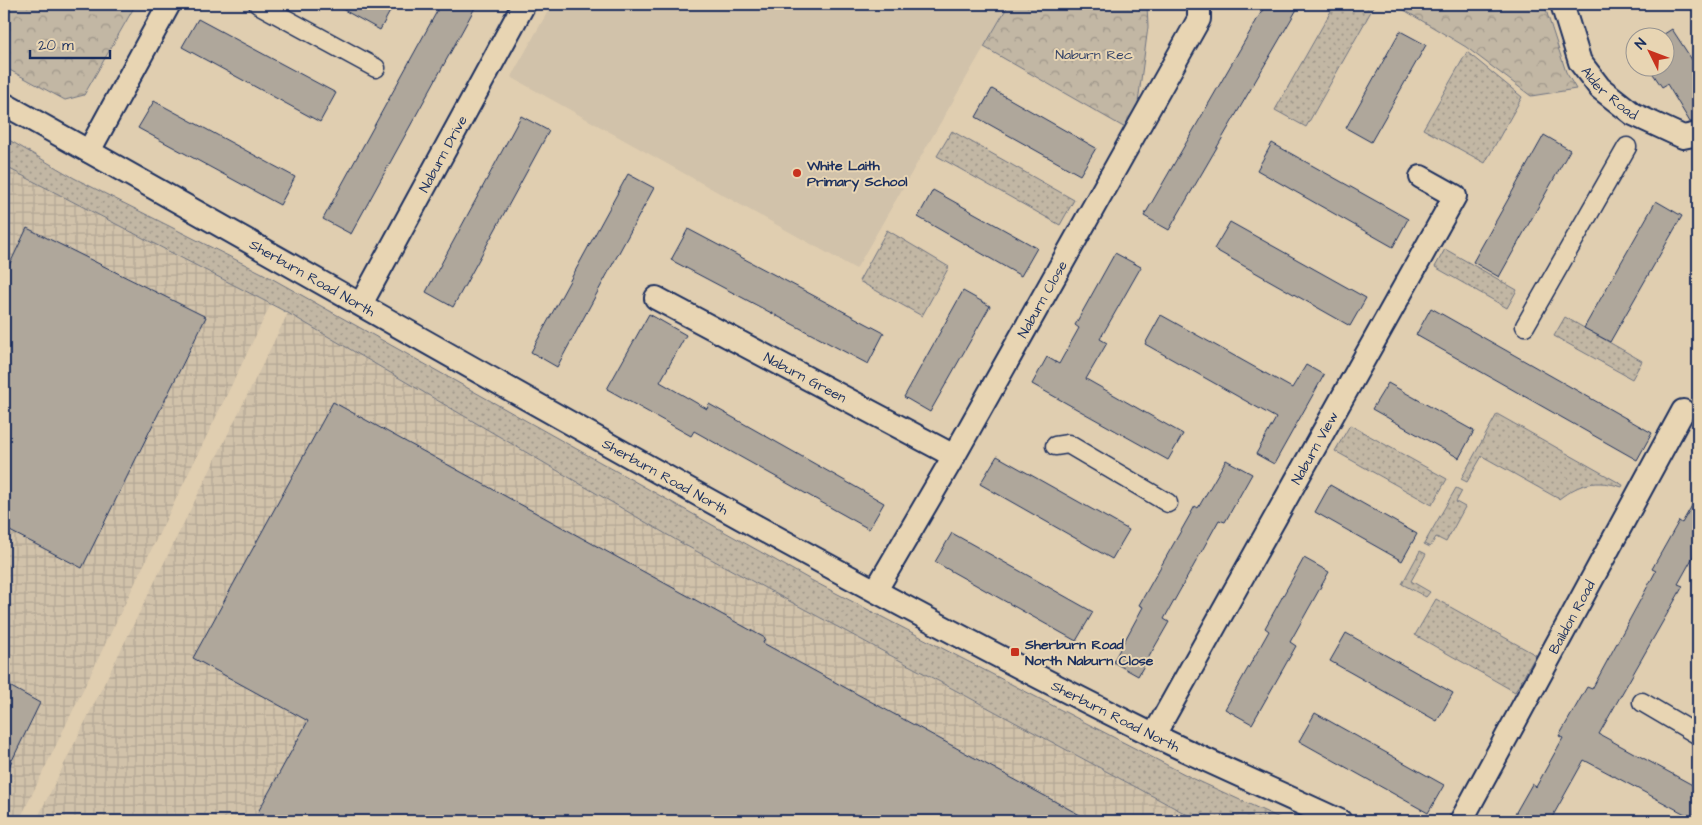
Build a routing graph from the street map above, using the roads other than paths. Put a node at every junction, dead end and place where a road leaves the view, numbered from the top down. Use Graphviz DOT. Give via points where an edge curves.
graph roads {
  1 [pos="169,4"];
  2 [pos="258,4"];
  3 [pos="524,4"];
  4 [pos="1199,4"];
  5 [pos="1562,4"];
  6 [pos="376,68"];
  7 [pos="4,104"];
  8 [pos="1698,134"];
  9 [pos="1628,148"];
  10 [pos="89,151"];
  11 [pos="1421,177"];
  12 [pos="656,298"];
  13 [pos="361,304"];
  14 [pos="1525,326"];
  15 [pos="1683,411"];
  16 [pos="1055,446"];
  17 [pos="954,456"];
  18 [pos="1168,503"];
  19 [pos="876,590"];
  20 [pos="1642,702"];
  21 [pos="1154,735"];
  22 [pos="1698,735"];
  23 [pos="1340,821"];
  24 [pos="1461,821"];
  1 -- 10 [label="street"];
  2 -- 6 [label="street"];
  3 -- 13 [label="street, Naburn Drive"];
  4 -- 17 [label="street, Naburn Close" via="1199,19"];
  5 -- 8 [label="street, Alder Road" via="1580,62 1600,88 1633,114 1683,137"];
  7 -- 10 [label="street, Sherburn Road North"];
  9 -- 14 [label="street"];
  10 -- 13 [label="street, Sherburn Road North"];
  11 -- 21 [label="street, Naburn View" via="1455,196"];
  12 -- 17 [label="street, Naburn Green"];
  13 -- 19 [label="street, Sherburn Road North" via="564,420"];
  15 -- 24 [label="street, Baildon Road"];
  16 -- 18 [label="street" via="1068,444"];
  17 -- 19 [label="street, Naburn Close"];
  19 -- 21 [label="street, Sherburn Road North"];
  20 -- 22 [label="street"];
  21 -- 23 [label="street, Sherburn Road North"];
}
